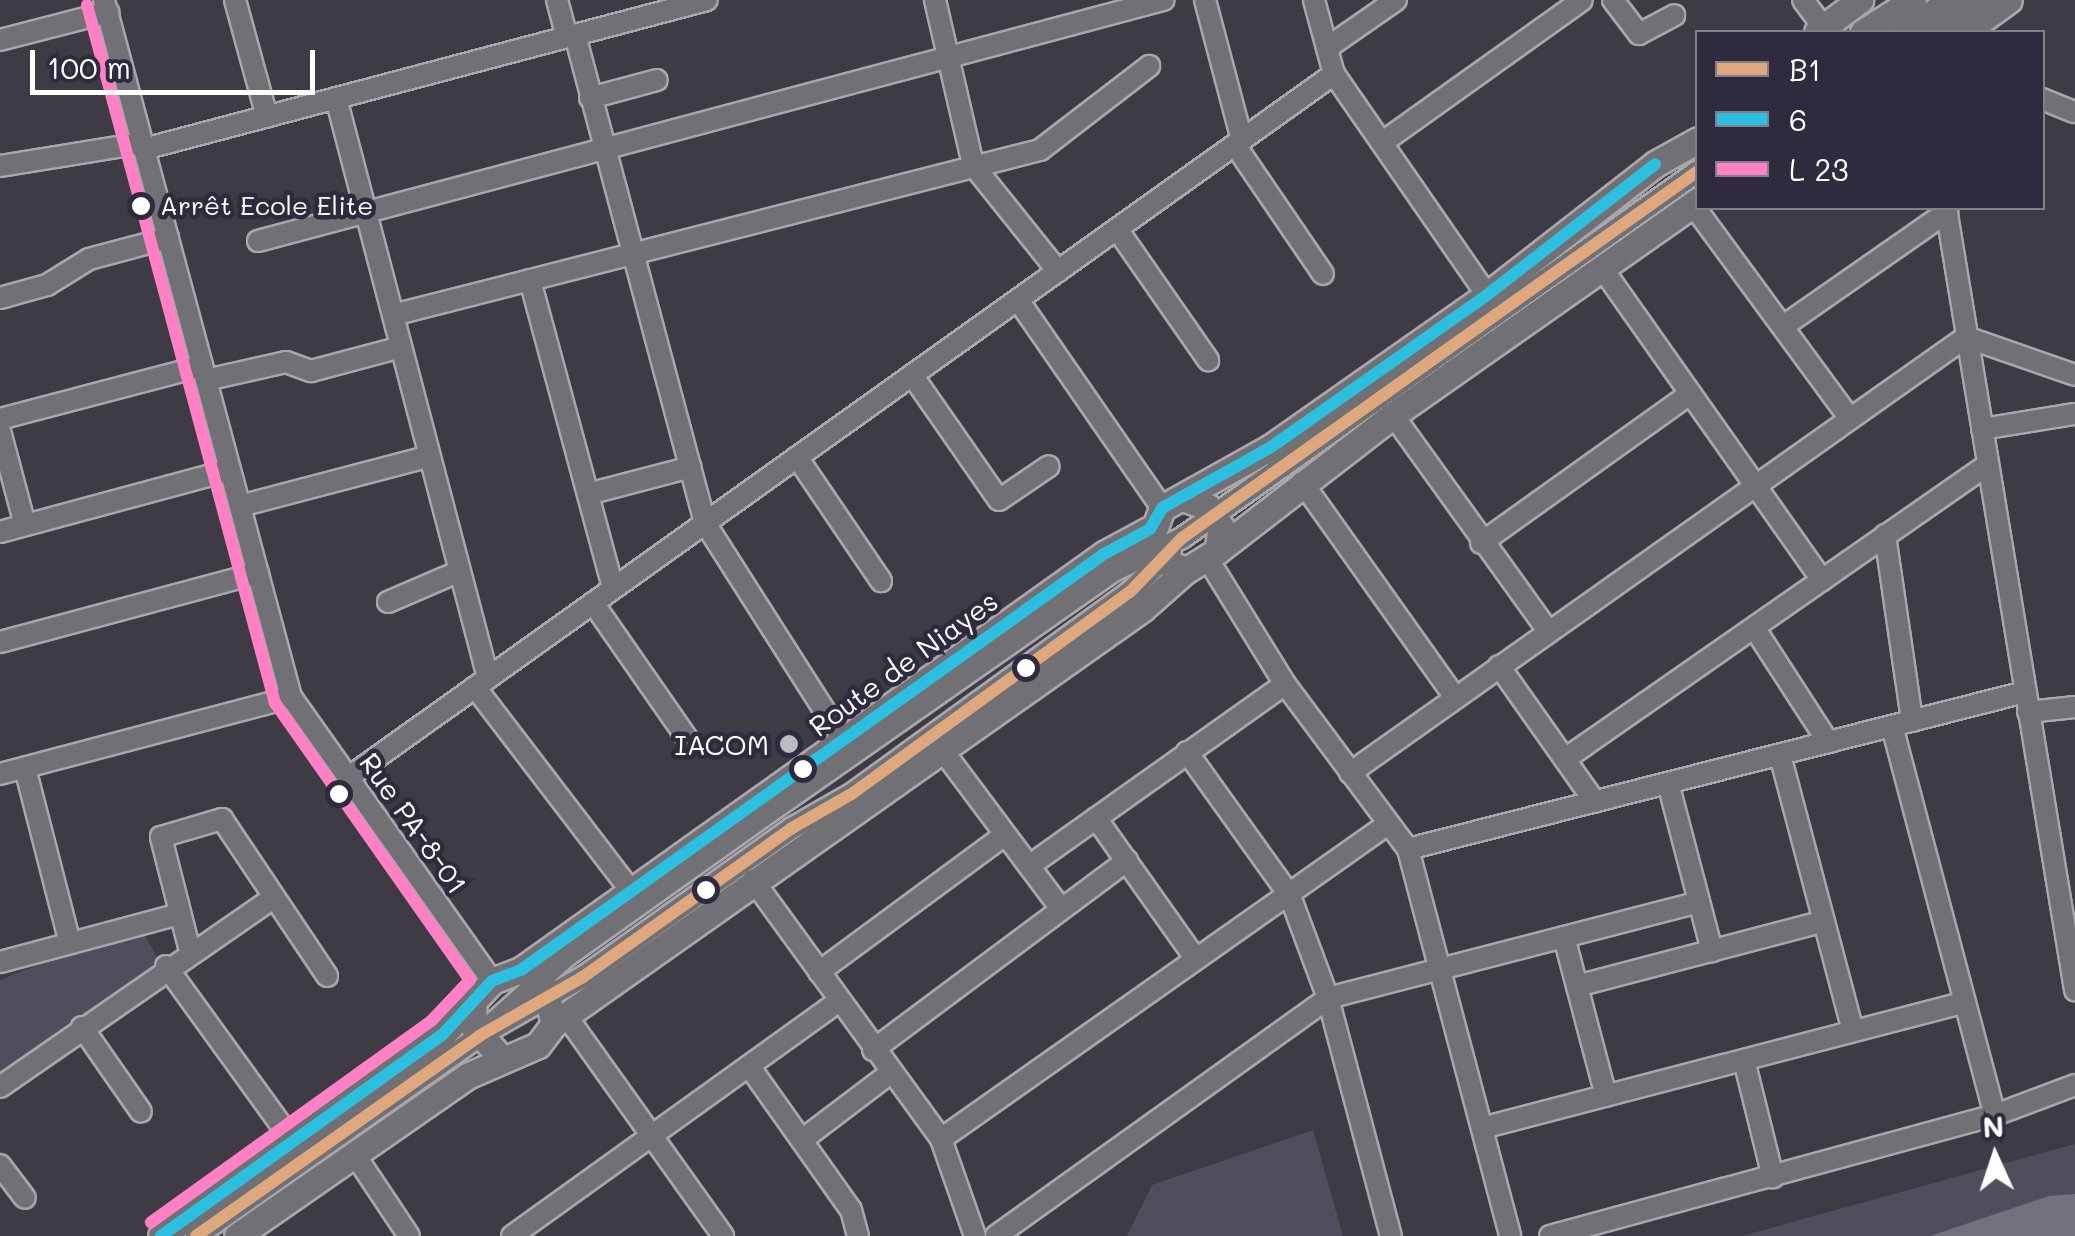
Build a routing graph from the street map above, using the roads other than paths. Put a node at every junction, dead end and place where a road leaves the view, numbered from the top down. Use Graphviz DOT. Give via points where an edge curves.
graph roads {
  1 [pos="235,0"];
  2 [pos="557,0"];
  3 [pos="707,0"];
  4 [pos="935,0"];
  5 [pos="1163,0"];
  6 [pos="1205,0"];
  7 [pos="1314,0"];
  8 [pos="1396,0"];
  9 [pos="1582,0"];
  10 [pos="1613,0"];
  11 [pos="1803,0"];
  12 [pos="1860,0"];
  13 [pos="1913,0"];
  14 [pos="1948,0"];
  15 [pos="1976,0"];
  16 [pos="2009,0"];
  17 [pos="106,6"];
  18 [pos="1674,15"];
  19 [pos="1820,30"];
  20 [pos="1866,30"];
  21 [pos="1905,30"];
  22 [pos="1934,30"];
  23 [pos="1967,30"];
  24 [pos="571,36"];
  25 [pos="0,40"];
  26 [pos="1327,48"];
  27 [pos="948,57"];
  28 [pos="1149,66"];
  29 [pos="1334,74"];
  30 [pos="657,80"];
  31 [pos="336,98"];
  32 [pos="590,98"];
  33 [pos="2045,100"];
  34 [pos="2075,112"];
  35 [pos="266,117"];
  36 [pos="1695,127"];
  37 [pos="1239,142"];
  38 [pos="1383,142"];
  39 [pos="1695,142"];
  40 [pos="143,146"];
  41 [pos="606,148"];
  42 [pos="1655,164"];
  43 [pos="974,165"];
  44 [pos="0,166"];
  45 [pos="1695,173"];
  46 [pos="1695,203"];
  47 [pos="1700,210"];
  48 [pos="1946,210"];
  49 [pos="366,212"];
  50 [pos="1117,229"];
  51 [pos="168,238"];
  52 [pos="258,241"];
  53 [pos="634,254"];
  54 [pos="1602,268"];
  55 [pos="1058,272"];
  56 [pos="1323,274"];
  57 [pos="530,280"];
  58 [pos="1487,294"];
  59 [pos="0,298"];
  60 [pos="1018,300"];
  61 [pos="393,315"];
  62 [pos="1786,325"];
  63 [pos="1966,337"];
  64 [pos="402,347"];
  65 [pos="1208,360"];
  66 [pos="204,373"];
  67 [pos="912,375"];
  68 [pos="2075,375"];
  69 [pos="1690,394"];
  70 [pos="2075,414"];
  71 [pos="1393,415"];
  72 [pos="1850,419"];
  73 [pos="0,420"];
  74 [pos="1982,429"];
  75 [pos="0,431"];
  76 [pos="430,456"];
  77 [pos="797,457"];
  78 [pos="1987,465"];
  79 [pos="1049,466"];
  80 [pos="691,467"];
  81 [pos="230,470"];
  82 [pos="1302,482"];
  83 [pos="1752,484"];
  84 [pos="588,494"];
  85 [pos="240,506"];
  86 [pos="1216,514"];
  87 [pos="706,523"];
  88 [pos="25,525"];
  89 [pos="0,532"];
  90 [pos="1885,535"];
  91 [pos="1178,541"];
  92 [pos="1481,543"];
  93 [pos="460,571"];
  94 [pos="258,574"];
  95 [pos="1822,580"];
  96 [pos="881,582"];
  97 [pos="613,588"];
  98 [pos="388,602"];
  99 [pos="593,603"];
  100 [pos="1756,629"];
  101 [pos="1548,631"];
  102 [pos="0,642"];
  103 [pos="1499,666"];
  104 [pos="482,682"];
  105 [pos="1285,684"];
  106 [pos="291,697"];
  107 [pos="1455,698"];
  108 [pos="2027,702"];
  109 [pos="2075,708"];
  110 [pos="1902,723"];
  111 [pos="689,741"];
  112 [pos="1828,742"];
  113 [pos="845,743"];
  114 [pos="940,746"];
  115 [pos="1187,752"];
  116 [pos="1780,754"];
  117 [pos="1565,760"];
  118 [pos="25,768"];
  119 [pos="1350,773"];
  120 [pos="0,774"];
  121 [pos="348,778"];
  122 [pos="1668,783"];
  123 [pos="1595,802"];
  124 [pos="1096,818"];
  125 [pos="1388,824"];
  126 [pos="1005,835"];
  127 [pos="1408,850"];
  128 [pos="1127,861"];
  129 [pos="1029,866"];
  130 [pos="754,880"];
  131 [pos="630,890"];
  132 [pos="1290,896"];
  133 [pos="274,897"];
  134 [pos="1699,902"];
  135 [pos="1061,909"];
  136 [pos="176,914"];
  137 [pos="1824,922"];
  138 [pos="1564,937"];
  139 [pos="70,943"];
  140 [pos="190,951"];
  141 [pos="1712,951"];
  142 [pos="1196,960"];
  143 [pos="0,962"];
  144 [pos="166,966"];
  145 [pos="1440,969"];
  146 [pos="819,972"];
  147 [pos="327,976"];
  148 [pos="2074,978"];
  149 [pos="492,981"];
  150 [pos="1577,986"];
  151 [pos="546,998"];
  152 [pos="1328,998"];
  153 [pos="473,1000"];
  154 [pos="839,1001"];
  155 [pos="1965,1002"];
  156 [pos="82,1027"];
  157 [pos="1853,1032"];
  158 [pos="479,1036"];
  159 [pos="873,1050"];
  160 [pos="501,1058"];
  161 [pos="1744,1060"];
  162 [pos="749,1066"];
  163 [pos="889,1074"];
  164 [pos="2075,1085"];
  165 [pos="0,1086"];
  166 [pos="1606,1096"];
  167 [pos="140,1112"];
  168 [pos="1995,1115"];
  169 [pos="1482,1128"];
  170 [pos="652,1136"];
  171 [pos="940,1139"];
  172 [pos="802,1140"];
  173 [pos="294,1143"];
  174 [pos="355,1155"];
  175 [pos="0,1165"];
  176 [pos="1773,1177"];
  177 [pos="25,1198"];
  178 [pos="720,1235"];
  179 [pos="161,1236"];
  180 [pos="196,1236"];
  181 [pos="237,1236"];
  182 [pos="409,1236"];
  183 [pos="512,1236"];
  184 [pos="858,1236"];
  185 [pos="975,1236"];
  186 [pos="996,1236"];
  187 [pos="1391,1236"];
  188 [pos="1510,1236"];
  189 [pos="1550,1236"];
  1 -- 35 [label="street"];
  2 -- 24 [label="street"];
  3 -- 24 [label="street"];
  4 -- 27 [label="street"];
  5 -- 27 [label="street"];
  6 -- 37 [label="street"];
  7 -- 26 [label="street"];
  8 -- 26 [label="street"];
  9 -- 38 [label="street"];
  10 -- 18 [label="street" via="1638,34"];
  11 -- 19 [label="street"];
  12 -- 19 [label="main road"];
  13 -- 20 [label="main road"];
  14 -- 21 [label="street"];
  15 -- 22 [label="main road"];
  16 -- 23 [label="main road"];
  17 -- 25 [label="street"];
  17 -- 40 [label="street"];
  24 -- 31 [label="street"];
  24 -- 32 [label="street"];
  26 -- 29 [label="street"];
  27 -- 41 [label="street"];
  27 -- 43 [label="street"];
  28 -- 43 [label="street" via="1040,150"];
  29 -- 37 [label="street"];
  29 -- 38 [label="street"];
  30 -- 32 [label="street"];
  31 -- 35 [label="street"];
  31 -- 49 [label="street"];
  32 -- 41 [label="street"];
  33 -- 34 [label="street"];
  35 -- 40 [label="street"];
  36 -- 42 [label="main road"];
  37 -- 50 [label="street"];
  37 -- 56 [label="street"];
  38 -- 58 [label="street"];
  39 -- 42 [label="main road, Route de Niayes"];
  40 -- 44 [label="street"];
  40 -- 51 [label="street"];
  41 -- 49 [label="street"];
  41 -- 53 [label="street"];
  42 -- 58 [label="main road, Route de Niayes"];
  43 -- 53 [label="street"];
  43 -- 55 [label="street"];
  45 -- 86 [label="street"];
  46 -- 54 [label="main road"];
  47 -- 62 [label="street"];
  48 -- 62 [label="street"];
  48 -- 63 [label="street"];
  49 -- 52 [label="street"];
  49 -- 61 [label="street"];
  50 -- 55 [label="street"];
  50 -- 65 [label="street"];
  51 -- 59 [label="street" via="89,259 47,285"];
  51 -- 66 [label="street"];
  53 -- 57 [label="street"];
  53 -- 80 [label="street"];
  54 -- 69 [label="street"];
  54 -- 71 [label="main road"];
  55 -- 60 [label="street"];
  57 -- 61 [label="street"];
  57 -- 84 [label="street"];
  58 -- 91 [label="main road, Route de Niayes" via="1271,447"];
  60 -- 67 [label="street"];
  60 -- 91 [label="street"];
  61 -- 64 [label="street"];
  62 -- 72 [label="street"];
  63 -- 68 [label="street"];
  63 -- 72 [label="street"];
  63 -- 74 [label="street"];
  64 -- 66 [label="street" via="311,371 286,362"];
  64 -- 76 [label="street"];
  66 -- 73 [label="street"];
  66 -- 81 [label="street"];
  67 -- 77 [label="street"];
  67 -- 79 [label="street" via="999,500"];
  69 -- 83 [label="street"];
  69 -- 92 [label="street"];
  70 -- 74 [label="street"];
  71 -- 82 [label="main road"];
  71 -- 92 [label="street"];
  72 -- 83 [label="street"];
  74 -- 78 [label="street"];
  75 -- 88 [label="street"];
  76 -- 85 [label="street"];
  76 -- 93 [label="street"];
  77 -- 87 [label="street"];
  77 -- 96 [label="street"];
  78 -- 90 [label="street"];
  78 -- 108 [label="street"];
  80 -- 84 [label="street"];
  80 -- 87 [label="street"];
  81 -- 85 [label="street"];
  81 -- 88 [label="street"];
  82 -- 91 [label="main road"];
  82 -- 107 [label="street"];
  83 -- 95 [label="street"];
  83 -- 101 [label="street"];
  84 -- 97 [label="street"];
  85 -- 94 [label="street"];
  86 -- 91 [label="main road"];
  86 -- 91 [label="main road"];
  86 -- 91 [label="street"];
  87 -- 97 [label="street"];
  87 -- 113 [label="street"];
  88 -- 89 [label="street"];
  90 -- 95 [label="street"];
  90 -- 110 [label="street"];
  91 -- 105 [label="street"];
  91 -- 113 [label="main road, Route de Niayes" via="1104,554"];
  91 -- 114 [label="main road" via="1142,608"];
  91 -- 151 [label="street" via="1130,592 854,793"];
  92 -- 101 [label="street"];
  93 -- 98 [label="street"];
  93 -- 104 [label="street"];
  94 -- 102 [label="street"];
  94 -- 106 [label="street"];
  95 -- 100 [label="street"];
  97 -- 99 [label="street"];
  99 -- 104 [label="street"];
  99 -- 111 [label="street"];
  100 -- 112 [label="street"];
  100 -- 117 [label="street"];
  101 -- 103 [label="street"];
  103 -- 107 [label="street"];
  103 -- 117 [label="street"];
  104 -- 121 [label="street"];
  104 -- 131 [label="street"];
  105 -- 115 [label="street"];
  105 -- 119 [label="street"];
  106 -- 118 [label="street"];
  106 -- 121 [label="street, Rue PA-8-01"];
  107 -- 119 [label="street"];
  108 -- 109 [label="street"];
  108 -- 110 [label="street"];
  108 -- 148 [label="street"];
  110 -- 112 [label="street"];
  110 -- 155 [label="street"];
  112 -- 116 [label="street"];
  113 -- 131 [label="main road, Route de Niayes"];
  114 -- 126 [label="street"];
  114 -- 130 [label="main road"];
  115 -- 124 [label="street"];
  115 -- 132 [label="street"];
  116 -- 122 [label="street"];
  116 -- 137 [label="street"];
  117 -- 123 [label="street"];
  118 -- 120 [label="street"];
  118 -- 139 [label="street"];
  119 -- 125 [label="street"];
  121 -- 149 [label="street, Rue PA-8-01"];
  122 -- 123 [label="street"];
  122 -- 134 [label="street"];
  123 -- 127 [label="street"];
  124 -- 128 [label="street"];
  124 -- 129 [label="street"];
  125 -- 127 [label="street"];
  125 -- 132 [label="street"];
  126 -- 129 [label="street"];
  126 -- 146 [label="street"];
  127 -- 145 [label="street"];
  128 -- 135 [label="street"];
  128 -- 142 [label="street"];
  129 -- 135 [label="street"];
  130 -- 146 [label="street"];
  130 -- 151 [label="main road"];
  131 -- 151 [label="main road, Route de Niayes"];
  132 -- 142 [label="street"];
  132 -- 152 [label="street"];
  133 -- 136 [label="street" via="226,822 217,819 160,836"];
  133 -- 140 [label="street"];
  133 -- 147 [label="street"];
  134 -- 138 [label="street"];
  134 -- 141 [label="street"];
  135 -- 159 [label="street"];
  136 -- 139 [label="street"];
  136 -- 140 [label="street"];
  137 -- 141 [label="street"];
  137 -- 157 [label="street"];
  138 -- 145 [label="street"];
  138 -- 150 [label="street"];
  139 -- 143 [label="street"];
  140 -- 144 [label="street"];
  141 -- 150 [label="street"];
  142 -- 171 [label="street"];
  144 -- 156 [label="street"];
  144 -- 173 [label="street"];
  145 -- 152 [label="street"];
  145 -- 169 [label="street"];
  146 -- 154 [label="street"];
  149 -- 151 [label="main road, Route de Niayes"];
  149 -- 153 [label="main road"];
  150 -- 166 [label="street"];
  151 -- 158 [label="street"];
  151 -- 160 [label="main road" via="538,1045"];
  151 -- 170 [label="street"];
  152 -- 186 [label="street"];
  152 -- 187 [label="street"];
  153 -- 158 [label="main road"];
  153 -- 173 [label="main road" via="443,1034"];
  154 -- 159 [label="street"];
  154 -- 162 [label="street"];
  155 -- 157 [label="street"];
  155 -- 168 [label="street"];
  156 -- 165 [label="street"];
  156 -- 167 [label="street"];
  157 -- 161 [label="street"];
  158 -- 160 [label="main road"];
  158 -- 180 [label="street"];
  159 -- 163 [label="street"];
  160 -- 174 [label="main road"];
  161 -- 166 [label="street"];
  161 -- 176 [label="street"];
  162 -- 170 [label="street"];
  162 -- 172 [label="street"];
  163 -- 171 [label="street"];
  163 -- 172 [label="street"];
  164 -- 168 [label="street"];
  166 -- 169 [label="street"];
  168 -- 176 [label="street"];
  169 -- 188 [label="street"];
  170 -- 178 [label="street"];
  170 -- 183 [label="street"];
  171 -- 185 [label="street"];
  172 -- 184 [label="street" via="851,1210"];
  173 -- 179 [label="main road"];
  174 -- 181 [label="main road"];
  174 -- 182 [label="street"];
  175 -- 177 [label="street"];
  176 -- 189 [label="street"];
}
